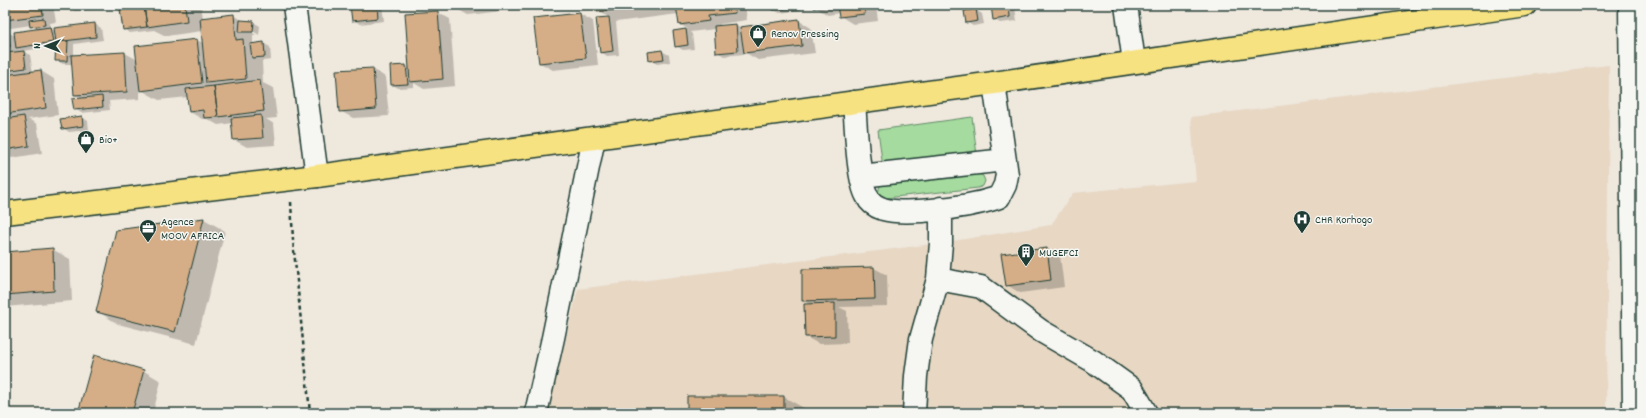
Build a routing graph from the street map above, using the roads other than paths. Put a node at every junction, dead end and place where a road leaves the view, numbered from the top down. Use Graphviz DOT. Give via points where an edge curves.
graph roads {
  1 [pos="294,5"];
  2 [pos="1126,5"];
  3 [pos="1525,5"];
  4 [pos="1630,5"];
  5 [pos="1134,62"];
  6 [pos="994,83"];
  7 [pos="854,102"];
  8 [pos="594,138"];
  9 [pos="1005,160"];
  10 [pos="317,176"];
  11 [pos="861,176"];
  12 [pos="940,208"];
  13 [pos="5,213"];
  14 [pos="938,279"];
  15 [pos="536,413"];
  16 [pos="914,413"];
  17 [pos="1146,413"];
  18 [pos="1634,413"];
  1 -- 10 [label="street"];
  2 -- 5 [label="street"];
  3 -- 5 [label="main road"];
  4 -- 18 [label="street"];
  5 -- 6 [label="main road"];
  6 -- 7 [label="main road"];
  6 -- 9 [label="street"];
  7 -- 8 [label="main road"];
  7 -- 11 [label="street"];
  8 -- 10 [label="main road"];
  8 -- 15 [label="street"];
  9 -- 11 [label="street"];
  9 -- 12 [label="street" via="1007,175 999,197 984,202"];
  10 -- 13 [label="main road"];
  11 -- 12 [label="street" via="867,196 873,204 884,209 908,211"];
  12 -- 14 [label="street"];
  14 -- 16 [label="street" via="921,339"];
  14 -- 17 [label="street" via="981,287 1041,330 1093,361 1132,389"];
}
